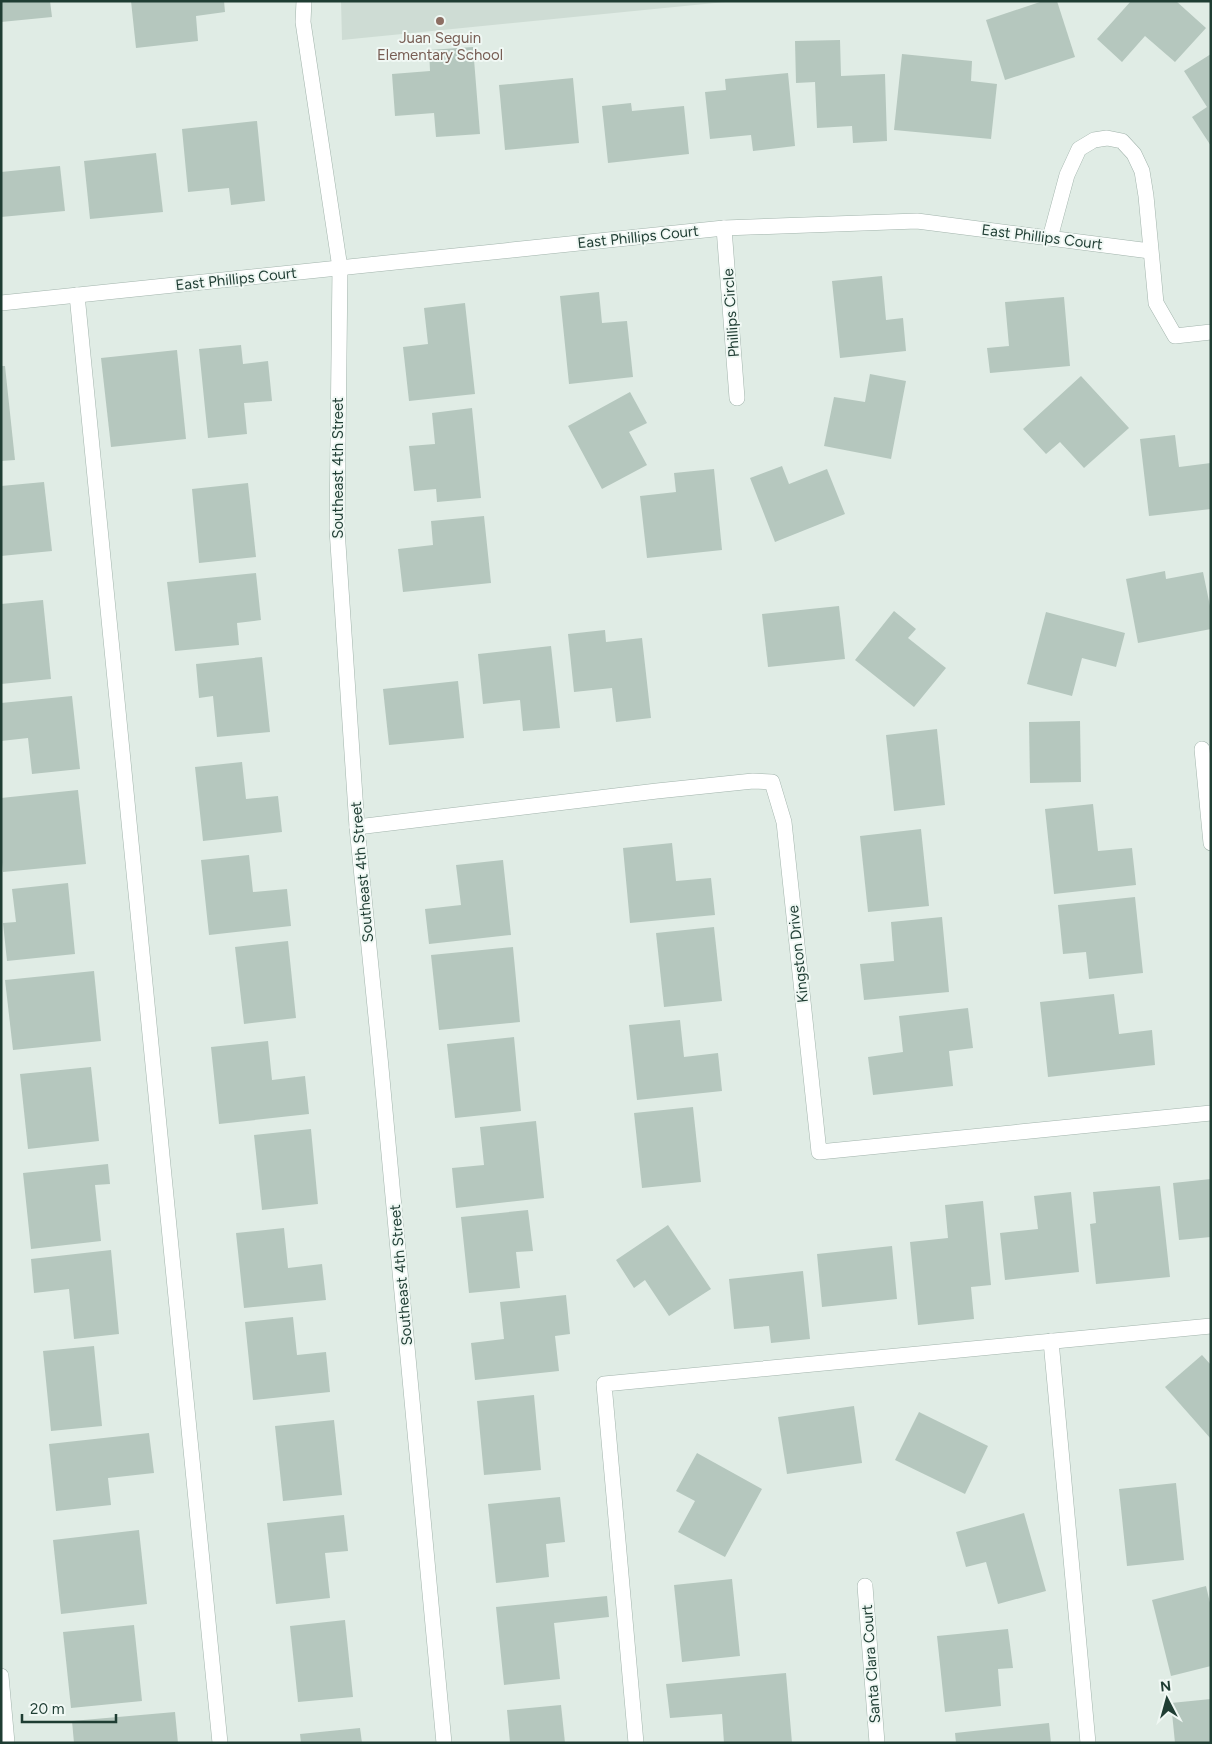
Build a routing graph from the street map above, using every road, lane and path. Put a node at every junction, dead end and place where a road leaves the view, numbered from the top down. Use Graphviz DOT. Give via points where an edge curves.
graph roads {
  1 [pos="304,1"];
  2 [pos="724,228"];
  3 [pos="1050,238"];
  4 [pos="1150,252"];
  5 [pos="340,268"];
  6 [pos="77,295"];
  7 [pos="1,303"];
  8 [pos="1211,332"];
  9 [pos="737,398"];
  10 [pos="1202,749"];
  11 [pos="356,827"];
  12 [pos="1211,843"];
  13 [pos="1211,1114"];
  14 [pos="1211,1326"];
  15 [pos="1051,1341"];
  16 [pos="865,1586"];
  17 [pos="1,1676"];
  18 [pos="7,1743"];
  19 [pos="220,1743"];
  20 [pos="444,1743"];
  21 [pos="636,1743"];
  22 [pos="877,1743"];
  23 [pos="1088,1743"];
  1 -- 5 [label="street, Southeast 4th Street" via="303,22"];
  2 -- 3 [label="street, East Phillips Court" via="917,221"];
  2 -- 5 [label="street, East Phillips Court"];
  2 -- 9 [label="street, Phillips Circle"];
  3 -- 4 [label="street, East Phillips Court"];
  3 -- 4 [label="street" via="1067,175 1079,149 1094,140 1107,138 1122,141 1134,154 1142,171"];
  4 -- 8 [label="street" via="1156,303 1175,336"];
  5 -- 6 [label="street, East Phillips Court"];
  5 -- 11 [label="street, Southeast 4th Street" via="337,529"];
  6 -- 7 [label="street, East Phillips Court"];
  6 -- 19 [label="street"];
  10 -- 12 [label="street"];
  11 -- 13 [label="street, Kingston Drive" via="666,790 772,782 784,822 819,1152"];
  11 -- 20 [label="street, Southeast 4th Street"];
  14 -- 15 [label="street"];
  15 -- 21 [label="street" via="604,1384"];
  15 -- 23 [label="street"];
  16 -- 22 [label="street, Santa Clara Court"];
  17 -- 18 [label="street"];
}
